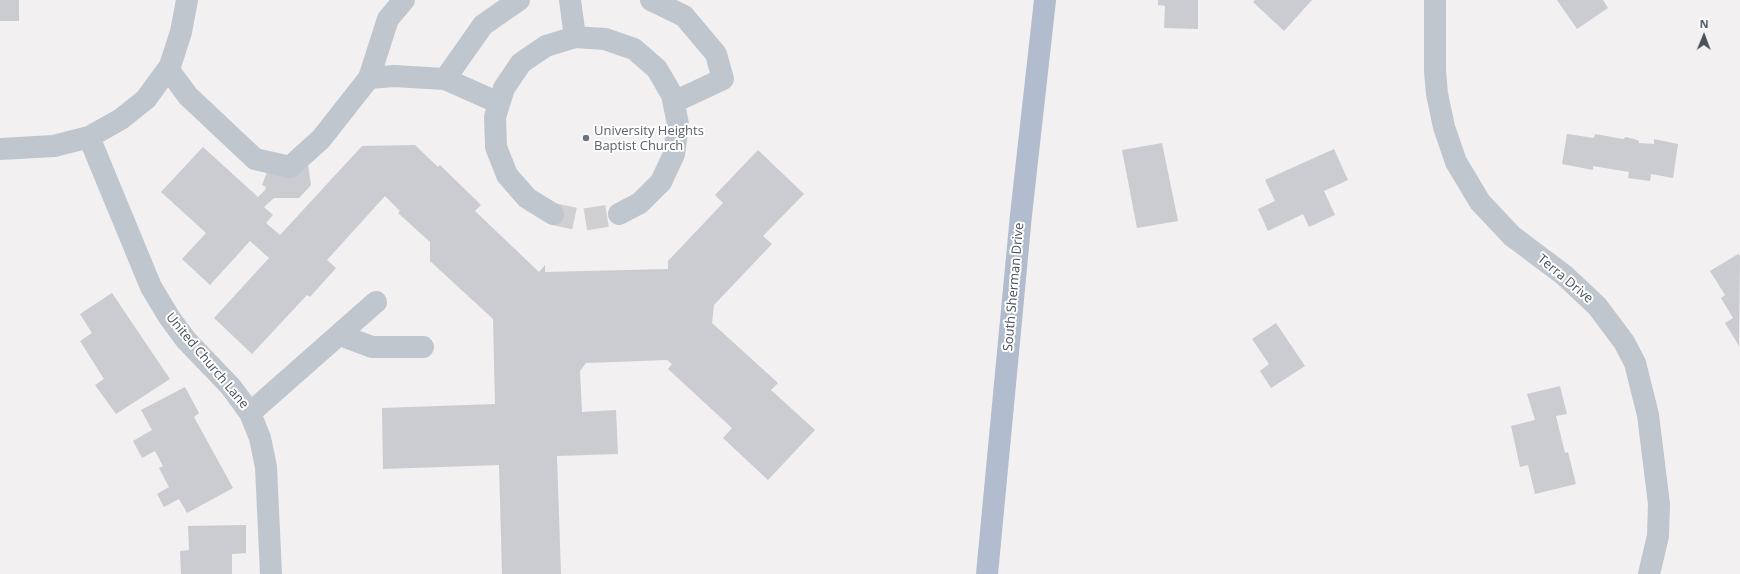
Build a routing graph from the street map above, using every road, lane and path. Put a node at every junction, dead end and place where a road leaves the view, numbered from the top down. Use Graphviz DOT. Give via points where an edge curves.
graph roads {
  1 [pos="187,0"];
  2 [pos="404,0"];
  3 [pos="519,0"];
  4 [pos="570,0"];
  5 [pos="651,0"];
  6 [pos="1045,0"];
  7 [pos="1435,0"];
  8 [pos="575,37"];
  9 [pos="168,69"];
  10 [pos="369,78"];
  11 [pos="445,79"];
  12 [pos="674,102"];
  13 [pos="499,103"];
  14 [pos="89,137"];
  15 [pos="0,149"];
  16 [pos="553,214"];
  17 [pos="620,214"];
  18 [pos="376,302"];
  19 [pos="340,335"];
  20 [pos="423,347"];
  21 [pos="250,413"];
  22 [pos="271,574"];
  23 [pos="987,574"];
  24 [pos="1649,574"];
  1 -- 9 [label="street" via="181,32"];
  2 -- 10 [label="street" via="388,19"];
  3 -- 11 [label="street" via="483,25"];
  4 -- 8 [label="street"];
  5 -- 12 [label="street" via="684,16 716,54 724,79"];
  6 -- 23 [label="main road, South Sherman Drive" via="1020,223"];
  7 -- 24 [label="street, Terra Drive" via="1436,94 1456,162 1480,202 1512,236 1564,275 1597,306 1624,342 1635,363 1648,416 1659,504 1658,536"];
  8 -- 12 [label="street" via="605,38 634,49 657,69"];
  8 -- 13 [label="street" via="546,46 521,63 504,88"];
  9 -- 10 [label="street" via="188,96 255,160 290,167 321,139"];
  9 -- 14 [label="street" via="146,99 121,119"];
  10 -- 11 [label="street" via="394,76"];
  11 -- 13 [label="street"];
  12 -- 17 [label="street" via="678,124 674,154 661,182 640,203"];
  13 -- 16 [label="street" via="495,117 496,147 507,175 527,198"];
  14 -- 15 [label="street" via="54,146"];
  14 -- 21 [label="street, United Church Lane" via="151,287 186,340 231,387"];
  18 -- 19 [label="street"];
  19 -- 20 [label="street" via="372,347"];
  19 -- 21 [label="street"];
  21 -- 22 [label="street, United Church Lane" via="260,438 266,467"];
}
